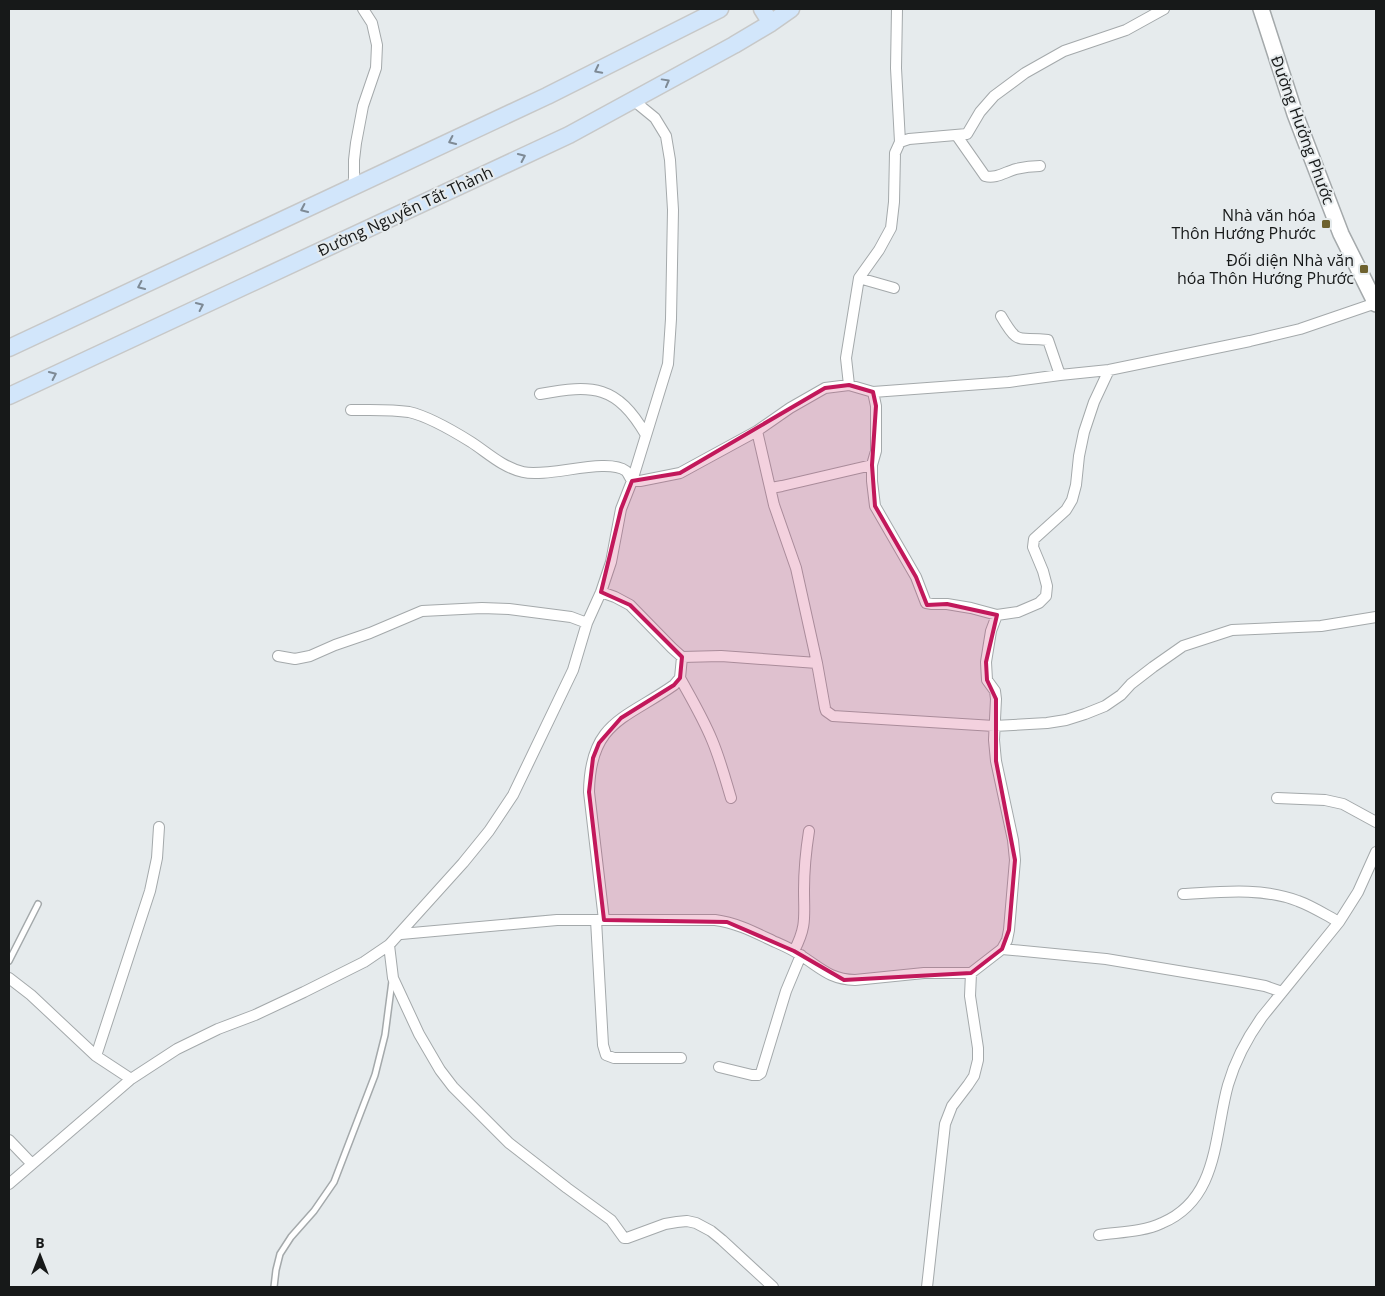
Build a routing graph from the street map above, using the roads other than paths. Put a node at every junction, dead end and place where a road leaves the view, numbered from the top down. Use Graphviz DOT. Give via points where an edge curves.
graph roads {
  1 [pos="363,9"];
  2 [pos="720,9"];
  3 [pos="762,9"];
  4 [pos="791,9"];
  5 [pos="897,9"];
  6 [pos="1164,9"];
  7 [pos="1261,9"];
  8 [pos="771,23"];
  9 [pos="633,100"];
  10 [pos="957,136"];
  11 [pos="900,142"];
  12 [pos="1040,166"];
  13 [pos="354,186"];
  14 [pos="859,278"];
  15 [pos="894,288"];
  16 [pos="1376,304"];
  17 [pos="1001,316"];
  18 [pos="9,348"];
  19 [pos="1109,370"];
  20 [pos="1060,375"];
  21 [pos="849,385"];
  22 [pos="873,392"];
  23 [pos="540,394"];
  24 [pos="9,396"];
  25 [pos="351,410"];
  26 [pos="757,431"];
  27 [pos="646,435"];
  28 [pos="872,465"];
  29 [pos="632,481"];
  30 [pos="771,488"];
  31 [pos="601,592"];
  32 [pos="997,615"];
  33 [pos="1376,617"];
  34 [pos="587,623"];
  35 [pos="278,656"];
  36 [pos="682,657"];
  37 [pos="817,663"];
  38 [pos="680,678"];
  39 [pos="994,726"];
  40 [pos="731,798"];
  41 [pos="1277,798"];
  42 [pos="1376,822"];
  43 [pos="159,827"];
  44 [pos="809,831"];
  45 [pos="1376,852"];
  46 [pos="1182,894"];
  47 [pos="38,904"];
  48 [pos="600,920"];
  49 [pos="1339,922"];
  50 [pos="401,934"];
  51 [pos="390,945"];
  52 [pos="1002,949"];
  53 [pos="798,953"];
  54 [pos="9,961"];
  55 [pos="971,973"];
  56 [pos="9,978"];
  57 [pos="393,978"];
  58 [pos="1282,992"];
  59 [pos="96,1056"];
  60 [pos="681,1058"];
  61 [pos="719,1067"];
  62 [pos="131,1079"];
  63 [pos="9,1140"];
  64 [pos="32,1164"];
  65 [pos="9,1184"];
  66 [pos="1098,1235"];
  67 [pos="274,1287"];
  68 [pos="774,1287"];
  69 [pos="927,1287"];
  1 -- 13 [label="street" via="372,23 377,45 376,68 363,106 356,143"];
  2 -- 13 [label="main road, one-way" via="547,96"];
  3 -- 8 [label="main road"];
  4 -- 8 [label="main road, Đường Nguyễn Tất Thành"];
  5 -- 11 [label="street"];
  6 -- 10 [label="street" via="1126,30 1064,51 1025,73 989,101 967,134"];
  7 -- 16 [label="main road, Đường Hưởng Phước" via="1295,114 1341,234"];
  9 -- 8 [label="main road, Đường Nguyễn Tất Thành, one-way"];
  24 -- 9 [label="main road, Đường Nguyễn Tất Thành, one-way" via="569,135"];
  9 -- 27 [label="street" via="656,118 666,136 673,210 668,364"];
  10 -- 11 [label="street"];
  10 -- 12 [label="street" via="985,176 994,177 1016,169"];
  11 -- 14 [label="street" via="895,153 891,228"];
  13 -- 18 [label="main road, one-way"];
  14 -- 15 [label="street"];
  14 -- 21 [label="street" via="846,358"];
  16 -- 19 [label="street" via="1300,329"];
  17 -- 20 [label="street" via="1013,335 1020,339 1048,340"];
  19 -- 20 [label="street"];
  19 -- 32 [label="street" via="1084,432 1072,500 1066,510 1034,539 1033,547 1047,586 1046,596 1039,603 1018,612"];
  20 -- 22 [label="street"];
  21 -- 22 [label="street"];
  21 -- 26 [label="street" via="825,388"];
  22 -- 28 [label="street" via="876,451"];
  23 -- 27 [label="street" via="591,389 608,394 624,404"];
  25 -- 29 [label="street" via="410,412 438,423 496,460 526,473 615,467 626,471"];
  26 -- 29 [label="street" via="680,473"];
  26 -- 30 [label="street"];
  27 -- 29 [label="street"];
  28 -- 30 [label="street"];
  28 -- 32 [label="street" via="875,506 916,577 926,603 955,605"];
  29 -- 31 [label="street" via="621,509 611,562"];
  30 -- 37 [label="street" via="778,519 796,568"];
  31 -- 34 [label="street"];
  31 -- 36 [label="street" via="630,605"];
  32 -- 39 [label="street" via="986,662 987,680 996,699"];
  33 -- 39 [label="street" via="1321,626 1232,630 1183,646 1121,695 1092,712 1046,723"];
  34 -- 35 [label="street" via="571,617 509,609 422,611 310,656 295,659"];
  34 -- 50 [label="street" via="573,670 513,795 478,844"];
  36 -- 37 [label="street" via="721,656"];
  36 -- 38 [label="street"];
  37 -- 39 [label="street" via="825,708 833,716"];
  38 -- 40 [label="street" via="703,720"];
  38 -- 48 [label="street" via="621,718 598,743 593,758 589,792"];
  39 -- 52 [label="street" via="996,761 1015,860 1009,930"];
  41 -- 42 [label="street" via="1343,804"];
  43 -- 59 [label="street" via="150,891"];
  44 -- 53 [label="street" via="805,863 805,924"];
  45 -- 49 [label="street" via="1358,892"];
  46 -- 49 [label="street" via="1275,894 1301,902"];
  47 -- 54 [label="lane"];
  48 -- 50 [label="street" via="531,922"];
  48 -- 53 [label="street" via="715,920 749,929"];
  48 -- 60 [label="street" via="603,1045 606,1055 614,1058"];
  49 -- 58 [label="street"];
  50 -- 51 [label="street"];
  51 -- 57 [label="street"];
  51 -- 62 [label="street" via="304,992 177,1049"];
  52 -- 55 [label="street"];
  52 -- 58 [label="street" via="1106,959 1265,986"];
  53 -- 55 [label="street" via="825,972 844,980 924,973"];
  53 -- 61 [label="street" via="760,1073 752,1075"];
  55 -- 69 [label="street" via="970,996 978,1060 974,1076 952,1106 945,1124"];
  56 -- 59 [label="street"];
  57 -- 67 [label="lane" via="385,1035 372,1084 334,1182 280,1254"];
  57 -- 68 [label="street" via="419,1034 453,1087 509,1143 610,1220 624,1238 677,1222 696,1223 722,1240"];
  58 -- 66 [label="street" via="1252,1031 1236,1063 1228,1086 1214,1157 1200,1190 1180,1213 1161,1224"];
  59 -- 62 [label="street"];
  62 -- 64 [label="street"];
  63 -- 64 [label="street"];
  64 -- 65 [label="street"];
}
